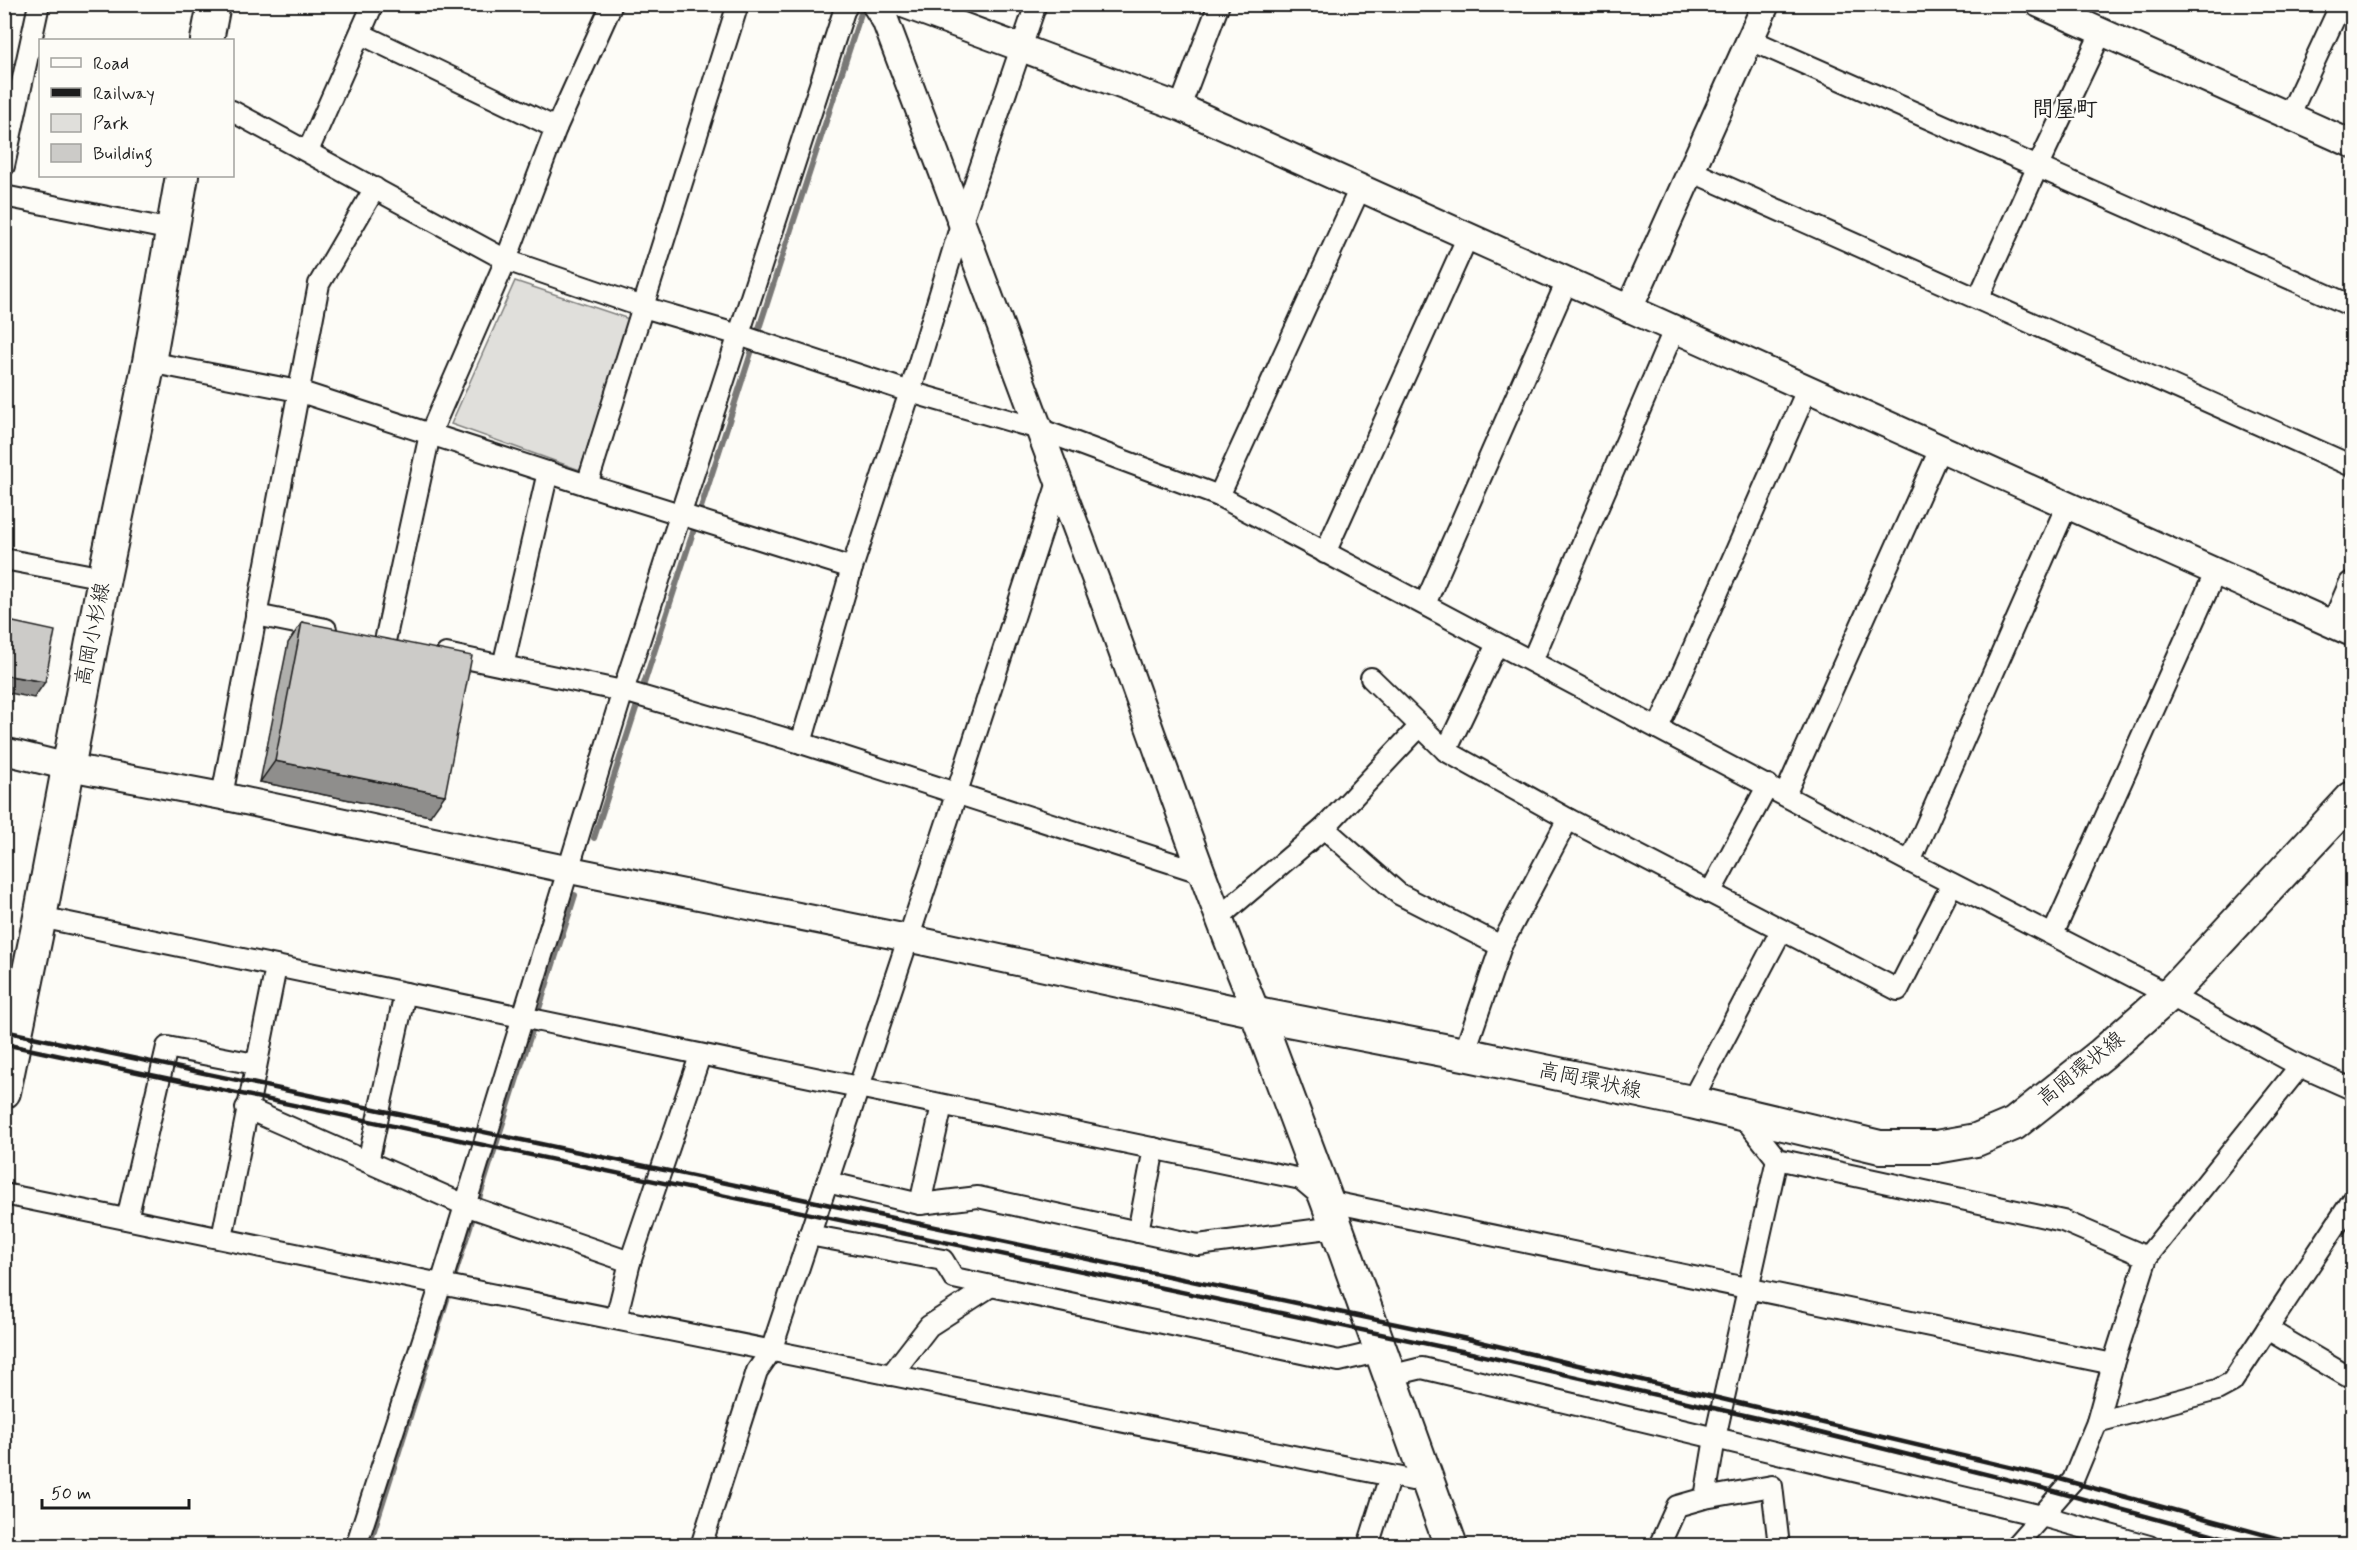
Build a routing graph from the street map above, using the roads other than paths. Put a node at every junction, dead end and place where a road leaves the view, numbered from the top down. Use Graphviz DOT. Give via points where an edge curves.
graph roads {
  1 [pos="39,4"];
  2 [pos="214,4"];
  3 [pos="374,4"];
  4 [pos="612,4"];
  5 [pos="738,4"];
  6 [pos="848,4"];
  7 [pos="903,4"];
  8 [pos="1036,4"];
  9 [pos="1219,4"];
  10 [pos="1766,4"];
  11 [pos="2039,4"];
  12 [pos="875,5"];
  13 [pos="2341,5"];
  14 [pos="2352,6"];
  15 [pos="2101,33"];
  16 [pos="361,34"];
  17 [pos="207,39"];
  18 [pos="1750,40"];
  19 [pos="1020,49"];
  20 [pos="1180,107"];
  21 [pos="234,112"];
  22 [pos="2289,116"];
  23 [pos="556,128"];
  24 [pos="2352,144"];
  25 [pos="308,151"];
  26 [pos="4,166"];
  27 [pos="2038,166"];
  28 [pos="1691,171"];
  29 [pos="182,177"];
  30 [pos="375,188"];
  31 [pos="1360,188"];
  32 [pos="4,196"];
  33 [pos="962,221"];
  34 [pos="172,230"];
  35 [pos="1468,236"];
  36 [pos="506,260"];
  37 [pos="1567,281"];
  38 [pos="1978,299"];
  39 [pos="2352,306"];
  40 [pos="643,307"];
  41 [pos="1629,309"];
  42 [pos="1674,330"];
  43 [pos="740,336"];
  44 [pos="149,362"];
  45 [pos="1807,390"];
  46 [pos="298,391"];
  47 [pos="910,392"];
  48 [pos="1039,429"];
  49 [pos="430,434"];
  50 [pos="1940,449"];
  51 [pos="2352,466"];
  52 [pos="548,472"];
  53 [pos="1059,479"];
  54 [pos="587,485"];
  55 [pos="1219,496"];
  56 [pos="2067,504"];
  57 [pos="682,514"];
  58 [pos="1325,553"];
  59 [pos="4,559"];
  60 [pos="852,568"];
  61 [pos="2216,571"];
  62 [pos="104,578"];
  63 [pos="2352,585"];
  64 [pos="1425,604"];
  65 [pos="256,615"];
  66 [pos="2344,629"];
  67 [pos="342,633"];
  68 [pos="364,637"];
  69 [pos="386,642"];
  70 [pos="1497,644"];
  71 [pos="407,646"];
  72 [pos="428,650"];
  73 [pos="1532,661"];
  74 [pos="503,666"];
  75 [pos="1371,678"];
  76 [pos="625,692"];
  77 [pos="1420,726"];
  78 [pos="1658,728"];
  79 [pos="801,743"];
  80 [pos="4,751"];
  81 [pos="1446,751"];
  82 [pos="69,767"];
  83 [pos="1768,785"];
  84 [pos="956,795"];
  85 [pos="1785,795"];
  86 [pos="222,796"];
  87 [pos="2352,798"];
  88 [pos="1568,819"];
  89 [pos="1324,828"];
  90 [pos="1910,862"];
  91 [pos="569,870"];
  92 [pos="1203,873"];
  93 [pos="1952,884"];
  94 [pos="1710,893"];
  95 [pos="40,917"];
  96 [pos="1218,918"];
  97 [pos="1781,931"];
  98 [pos="2053,934"];
  99 [pos="907,938"];
  100 [pos="1501,946"];
  101 [pos="276,967"];
  102 [pos="405,993"];
  103 [pos="2169,995"];
  104 [pos="1257,1014"];
  105 [pos="524,1017"];
  106 [pos="1464,1054"];
  107 [pos="700,1056"];
  108 [pos="255,1064"];
  109 [pos="2300,1066"];
  110 [pos="858,1088"];
  111 [pos="2352,1089"];
  112 [pos="4,1092"];
  113 [pos="1691,1102"];
  114 [pos="942,1105"];
  115 [pos="246,1108"];
  116 [pos="1742,1115"];
  117 [pos="1154,1148"];
  118 [pos="1777,1159"];
  119 [pos="368,1162"];
  120 [pos="827,1182"];
  121 [pos="4,1194"];
  122 [pos="2352,1201"];
  123 [pos="920,1204"];
  124 [pos="466,1205"];
  125 [pos="1332,1214"];
  126 [pos="127,1219"];
  127 [pos="1138,1232"];
  128 [pos="809,1235"];
  129 [pos="222,1238"];
  130 [pos="2147,1257"];
  131 [pos="630,1262"];
  132 [pos="442,1284"];
  133 [pos="991,1286"];
  134 [pos="1749,1289"];
  135 [pos="616,1319"];
  136 [pos="2267,1329"];
  137 [pos="771,1351"];
  138 [pos="1385,1363"];
  139 [pos="2113,1364"];
  140 [pos="891,1375"];
  141 [pos="2352,1379"];
  142 [pos="2097,1422"];
  143 [pos="1715,1438"];
  144 [pos="1390,1476"];
  145 [pos="1425,1476"];
  146 [pos="1705,1498"];
  147 [pos="2042,1516"];
  148 [pos="356,1545"];
  149 [pos="701,1545"];
  150 [pos="1368,1545"];
  151 [pos="1451,1545"];
  152 [pos="1659,1545"];
  153 [pos="1779,1545"];
  154 [pos="2015,1545"];
  155 [pos="2149,1545"];
  1 -- 26 [label="street"];
  2 -- 17 [label="main road"];
  3 -- 16 [label="street"];
  4 -- 23 [label="street"];
  5 -- 40 [label="street"];
  6 -- 43 [label="street"];
  7 -- 19 [label="street"];
  8 -- 19 [label="street"];
  9 -- 20 [label="street"];
  10 -- 18 [label="street"];
  11 -- 15 [label="street"];
  12 -- 33 [label="street" via="885,20"];
  13 -- 14 [label="street"];
  13 -- 22 [label="street"];
  15 -- 22 [label="street"];
  15 -- 27 [label="street"];
  16 -- 23 [label="street"];
  16 -- 25 [label="street"];
  18 -- 27 [label="street"];
  18 -- 28 [label="street"];
  19 -- 20 [label="street"];
  19 -- 33 [label="street"];
  20 -- 31 [label="street"];
  21 -- 25 [label="street"];
  22 -- 24 [label="street"];
  23 -- 36 [label="street"];
  25 -- 30 [label="street"];
  27 -- 38 [label="street"];
  27 -- 39 [label="street"];
  28 -- 38 [label="street"];
  28 -- 41 [label="street"];
  29 -- 34 [label="main road, 高岡小杉線"];
  30 -- 36 [label="street"];
  30 -- 46 [label="street" via="319,284"];
  31 -- 35 [label="street"];
  31 -- 55 [label="street"];
  32 -- 34 [label="street"];
  33 -- 47 [label="street"];
  33 -- 48 [label="street"];
  34 -- 44 [label="main road, 高岡小杉線"];
  35 -- 37 [label="street"];
  35 -- 58 [label="street"];
  36 -- 40 [label="street"];
  36 -- 49 [label="street"];
  37 -- 41 [label="street"];
  37 -- 64 [label="street"];
  38 -- 51 [label="street"];
  40 -- 43 [label="street"];
  40 -- 54 [label="street"];
  41 -- 42 [label="street"];
  42 -- 45 [label="street"];
  42 -- 73 [label="street"];
  43 -- 47 [label="street"];
  43 -- 57 [label="street"];
  44 -- 46 [label="street"];
  44 -- 62 [label="main road, 高岡小杉線"];
  45 -- 50 [label="street"];
  45 -- 78 [label="street"];
  46 -- 49 [label="street"];
  46 -- 65 [label="street"];
  47 -- 48 [label="street"];
  47 -- 60 [label="street"];
  48 -- 53 [label="street"];
  48 -- 55 [label="street"];
  49 -- 52 [label="street"];
  49 -- 69 [label="street"];
  50 -- 56 [label="street"];
  50 -- 85 [label="street"];
  52 -- 54 [label="street"];
  52 -- 74 [label="street"];
  53 -- 84 [label="street"];
  53 -- 92 [label="street"];
  54 -- 57 [label="street"];
  55 -- 58 [label="street"];
  56 -- 61 [label="street"];
  56 -- 90 [label="street"];
  57 -- 60 [label="street"];
  57 -- 76 [label="street"];
  58 -- 64 [label="street"];
  59 -- 62 [label="street"];
  60 -- 79 [label="street"];
  61 -- 66 [label="street"];
  61 -- 98 [label="street"];
  62 -- 82 [label="main road, 高岡小杉線"];
  63 -- 66 [label="street"];
  64 -- 70 [label="street"];
  65 -- 67 [label="street"];
  65 -- 86 [label="street"];
  68 -- 69 [label="street"];
  69 -- 71 [label="street"];
  70 -- 73 [label="street"];
  70 -- 81 [label="street"];
  72 -- 74 [label="street"];
  73 -- 78 [label="street"];
  74 -- 76 [label="street"];
  75 -- 77 [label="street"];
  76 -- 79 [label="street"];
  76 -- 91 [label="street"];
  77 -- 81 [label="street"];
  77 -- 89 [label="street"];
  78 -- 83 [label="street"];
  79 -- 84 [label="street"];
  80 -- 82 [label="street"];
  81 -- 88 [label="street"];
  82 -- 86 [label="street"];
  82 -- 95 [label="main road, 高岡小杉線"];
  83 -- 85 [label="street"];
  83 -- 94 [label="street"];
  84 -- 92 [label="street"];
  84 -- 99 [label="street"];
  85 -- 90 [label="street"];
  86 -- 91 [label="street"];
  87 -- 103 [label="main road, 高岡環状線"];
  88 -- 94 [label="street"];
  88 -- 100 [label="street"];
  89 -- 96 [label="street"];
  89 -- 100 [label="street" via="1399,894"];
  90 -- 93 [label="street"];
  91 -- 99 [label="street"];
  91 -- 105 [label="street"];
  92 -- 96 [label="street"];
  93 -- 97 [label="street" via="1898,990"];
  93 -- 98 [label="street"];
  94 -- 97 [label="street"];
  95 -- 101 [label="street"];
  95 -- 112 [label="main road, 高岡小杉線"];
  96 -- 104 [label="street"];
  97 -- 113 [label="street"];
  98 -- 103 [label="street"];
  99 -- 104 [label="street"];
  99 -- 110 [label="street"];
  100 -- 106 [label="street"];
  101 -- 102 [label="street"];
  101 -- 108 [label="street"];
  102 -- 105 [label="street"];
  102 -- 119 [label="street"];
  103 -- 109 [label="street"];
  103 -- 116 [label="main road, 高岡環状線" via="2013,1124 1976,1140 1936,1148 1880,1147"];
  104 -- 106 [label="main road, 高岡環状線"];
  104 -- 125 [label="main road"];
  105 -- 107 [label="street"];
  105 -- 124 [label="street"];
  106 -- 113 [label="main road, 高岡環状線"];
  107 -- 110 [label="street"];
  107 -- 131 [label="street"];
  108 -- 115 [label="street"];
  108 -- 126 [label="street" via="167,1047"];
  109 -- 111 [label="street"];
  109 -- 130 [label="street"];
  110 -- 114 [label="street"];
  110 -- 120 [label="street"];
  113 -- 116 [label="main road, 高岡環状線"];
  114 -- 117 [label="street"];
  114 -- 123 [label="street"];
  115 -- 119 [label="street"];
  115 -- 129 [label="street"];
  116 -- 118 [label="street"];
  117 -- 125 [label="street" via="1301,1179"];
  117 -- 127 [label="street"];
  118 -- 130 [label="street" via="2063,1221"];
  118 -- 134 [label="street"];
  119 -- 124 [label="street"];
  120 -- 123 [label="street"];
  120 -- 128 [label="street"];
  121 -- 126 [label="street"];
  122 -- 136 [label="street"];
  123 -- 127 [label="street" via="978,1197"];
  124 -- 131 [label="street"];
  124 -- 132 [label="street"];
  125 -- 127 [label="street" via="1198,1245"];
  125 -- 134 [label="street"];
  125 -- 138 [label="main road"];
  126 -- 129 [label="street"];
  128 -- 133 [label="street" via="943,1260 954,1278"];
  128 -- 137 [label="street"];
  129 -- 132 [label="street"];
  130 -- 139 [label="street"];
  131 -- 135 [label="street"];
  132 -- 135 [label="street"];
  132 -- 148 [label="street"];
  133 -- 138 [label="street" via="1339,1361"];
  133 -- 140 [label="street" via="929,1326"];
  134 -- 139 [label="street"];
  134 -- 143 [label="street"];
  135 -- 137 [label="street"];
  136 -- 141 [label="street"];
  136 -- 142 [label="street" via="2232,1382 2217,1390"];
  137 -- 140 [label="street"];
  137 -- 149 [label="street" via="757,1371"];
  138 -- 143 [label="street" via="1422,1368"];
  138 -- 145 [label="main road"];
  139 -- 142 [label="street"];
  140 -- 144 [label="street"];
  142 -- 147 [label="street" via="2073,1480"];
  143 -- 146 [label="street"];
  143 -- 147 [label="street"];
  144 -- 145 [label="street" via="1412,1480"];
  144 -- 150 [label="street"];
  145 -- 151 [label="main road"];
  146 -- 152 [label="street" via="1677,1506"];
  146 -- 153 [label="street" via="1772,1486"];
  147 -- 154 [label="street"];
  147 -- 155 [label="street"];
}
